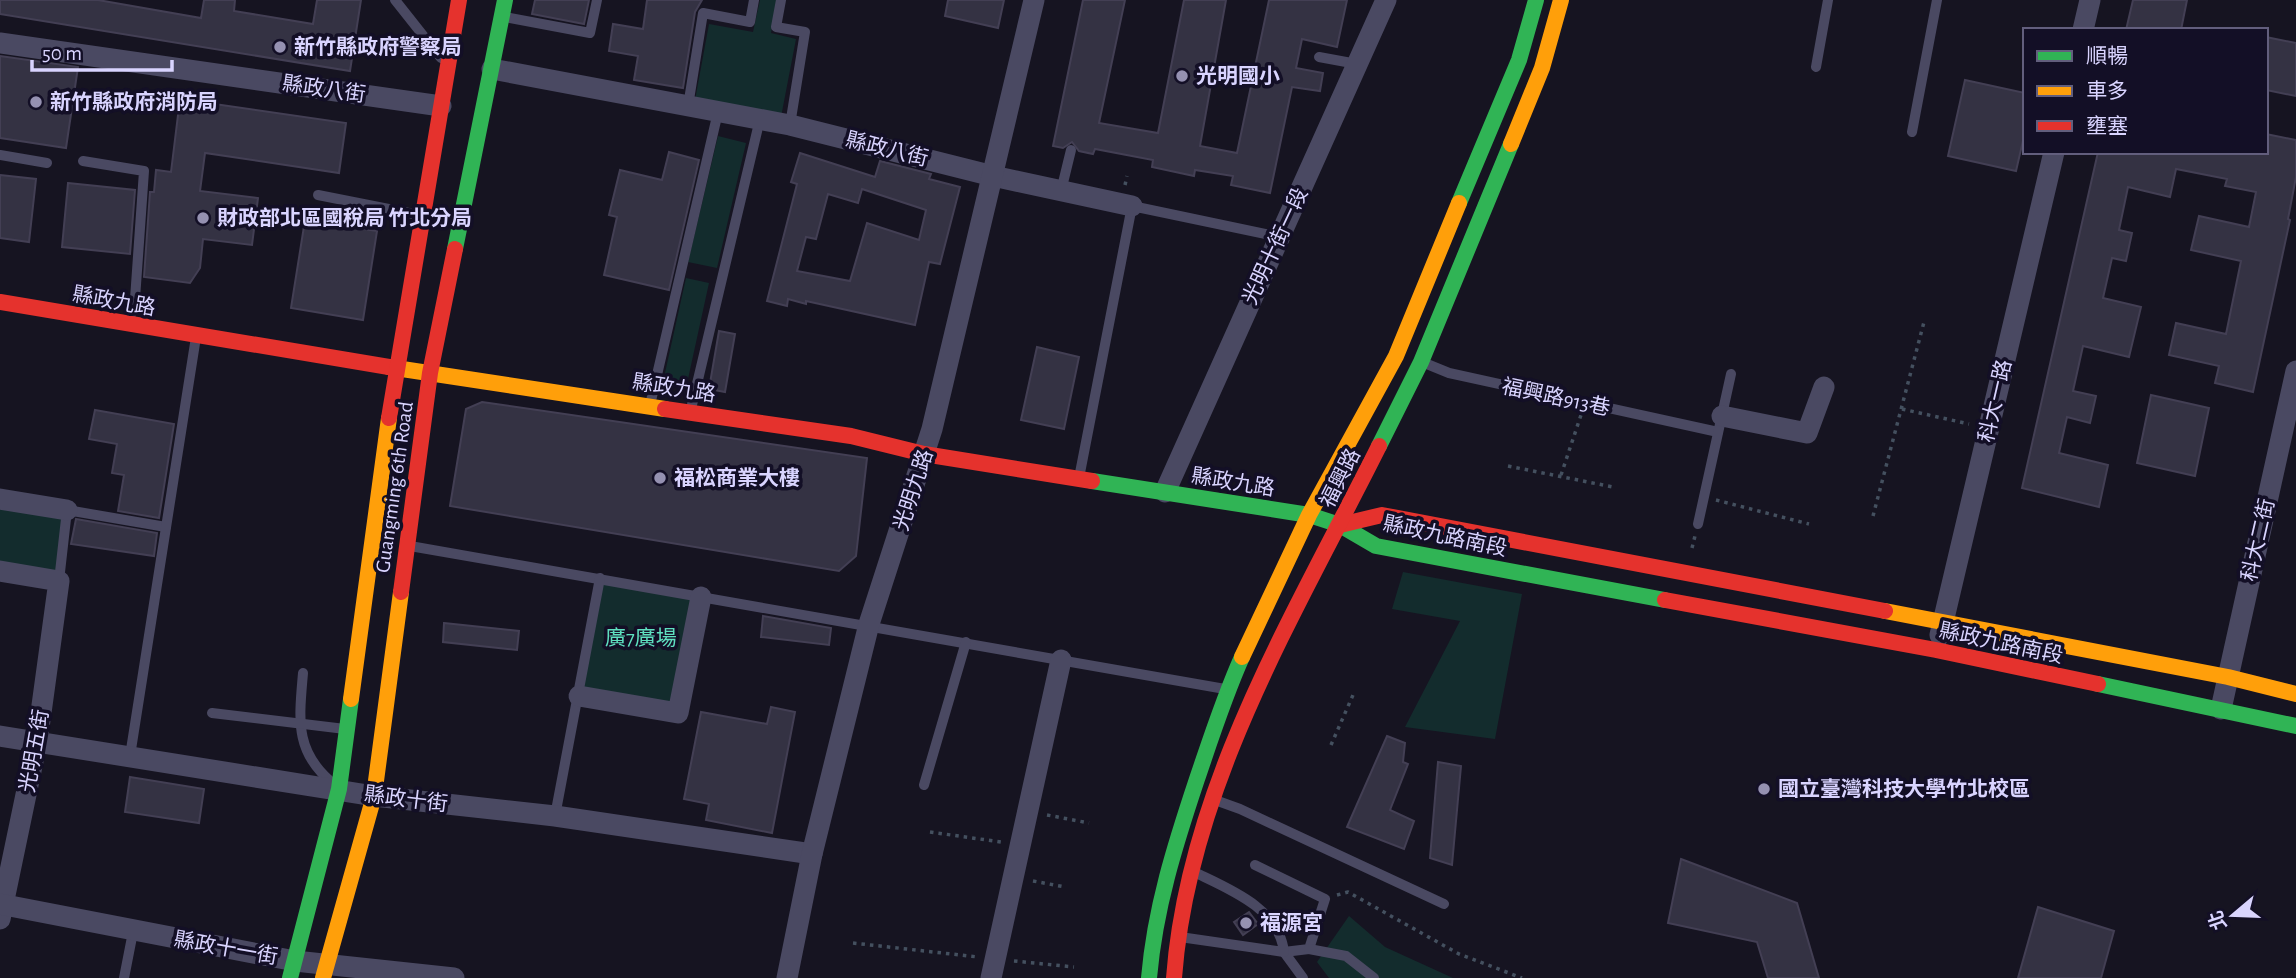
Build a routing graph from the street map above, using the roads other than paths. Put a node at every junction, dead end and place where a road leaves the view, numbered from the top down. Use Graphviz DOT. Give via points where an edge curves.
graph roads {
  1 [pos="395,0"];
  2 [pos="459,0"];
  3 [pos="505,0"];
  4 [pos="597,0"];
  5 [pos="754,0"];
  6 [pos="781,0"];
  7 [pos="1034,0"];
  8 [pos="1386,0"];
  9 [pos="1536,0"];
  10 [pos="1561,0"];
  11 [pos="1828,0"];
  12 [pos="1937,0"];
  13 [pos="2090,0"];
  14 [pos="502,17"];
  15 [pos="2083,28"];
  16 [pos="0,43"];
  17 [pos="1319,57"];
  18 [pos="1357,64"];
  19 [pos="1816,67"];
  20 [pos="447,69"];
  21 [pos="492,69"];
  22 [pos="441,106"];
  23 [pos="688,106"];
  24 [pos="718,112"];
  25 [pos="760,119"];
  26 [pos="790,125"];
  27 [pos="1912,132"];
  28 [pos="1071,150"];
  29 [pos="2054,154"];
  30 [pos="0,155"];
  31 [pos="83,161"];
  32 [pos="47,163"];
  33 [pos="993,176"];
  34 [pos="1061,191"];
  35 [pos="318,195"];
  36 [pos="1132,206"];
  37 [pos="422,216"];
  38 [pos="1280,237"];
  39 [pos="0,302"];
  40 [pos="129,325"];
  41 [pos="196,337"];
  42 [pos="1395,356"];
  43 [pos="1421,362"];
  44 [pos="396,368"];
  45 [pos="2296,371"];
  46 [pos="430,373"];
  47 [pos="1731,374"];
  48 [pos="1824,387"];
  49 [pos="650,405"];
  50 [pos="690,411"];
  51 [pos="1720,424"];
  52 [pos="924,454"];
  53 [pos="1079,478"];
  54 [pos="1165,492"];
  55 [pos="0,499"];
  56 [pos="67,510"];
  57 [pos="1308,515"];
  58 [pos="1698,524"];
  59 [pos="1339,525"];
  60 [pos="166,527"];
  61 [pos="407,545"];
  62 [pos="0,570"];
  63 [pos="600,578"];
  64 [pos="59,580"];
  65 [pos="701,597"];
  66 [pos="1943,622"];
  67 [pos="869,624"];
  68 [pos="966,642"];
  69 [pos="1936,650"];
  70 [pos="1061,660"];
  71 [pos="303,673"];
  72 [pos="2228,677"];
  73 [pos="1241,692"];
  74 [pos="2296,694"];
  75 [pos="579,696"];
  76 [pos="2221,709"];
  77 [pos="212,713"];
  78 [pos="299,723"];
  79 [pos="2296,726"];
  80 [pos="348,729"];
  81 [pos="0,736"];
  82 [pos="37,742"];
  83 [pos="130,756"];
  84 [pos="924,785"];
  85 [pos="340,789"];
  86 [pos="374,796"];
  87 [pos="1212,799"];
  88 [pos="555,816"];
  89 [pos="812,855"];
  90 [pos="1255,865"];
  91 [pos="1168,866"];
  92 [pos="1191,871"];
  93 [pos="1444,904"];
  94 [pos="1,909"];
  95 [pos="133,932"];
  96 [pos="1153,934"];
  97 [pos="1177,937"];
  98 [pos="1309,949"];
  99 [pos="1284,952"];
  100 [pos="993,968"];
  101 [pos="292,970"];
  102 [pos="325,972"];
  103 [pos="124,978"];
  104 [pos="454,978"];
  105 [pos="787,978"];
  106 [pos="1149,978"];
  107 [pos="1174,978"];
  108 [pos="1303,978"];
  109 [pos="1374,978"];
  1 -- 20 [label="lane" via="435,46"];
  2 -- 20 [label="street, Guangming 6th Road"];
  3 -- 14 [label="street, Guangming 6th Road"];
  4 -- 14 [label="lane" via="590,33"];
  5 -- 23 [label="lane" via="750,22 703,13"];
  6 -- 26 [label="lane" via="776,27 805,33"];
  7 -- 33 [label="street, 光明九路"];
  8 -- 18 [label="street, 光明十街一段"];
  9 -- 42 [label="street, 福興路" via="1519,60"];
  10 -- 43 [label="street, 福興路" via="1542,68"];
  11 -- 19 [label="lane"];
  12 -- 27 [label="lane"];
  13 -- 15 [label="street"];
  14 -- 21 [label="street, Guangming 6th Road"];
  16 -- 22 [label="street, 縣政八街"];
  17 -- 18 [label="lane"];
  18 -- 38 [label="street, 光明十街一段"];
  20 -- 22 [label="street, Guangming 6th Road"];
  21 -- 23 [label="street, 縣政八街"];
  21 -- 46 [label="street, Guangming 6th Road"];
  22 -- 37 [label="street, Guangming 6th Road"];
  23 -- 24 [label="street, 縣政八街"];
  24 -- 25 [label="street, 縣政八街"];
  24 -- 49 [label="lane"];
  25 -- 26 [label="street, 縣政八街"];
  25 -- 50 [label="lane"];
  26 -- 33 [label="street, 縣政八街"];
  28 -- 34 [label="lane"];
  29 -- 66 [label="street, 科大一路"];
  30 -- 32 [label="lane"];
  31 -- 40 [label="lane" via="144,171"];
  33 -- 34 [label="street, 縣政八街"];
  33 -- 52 [label="street, 光明九路"];
  34 -- 36 [label="street, 縣政八街"];
  35 -- 37 [label="lane"];
  36 -- 38 [label="lane, 縣政八街"];
  36 -- 53 [label="lane"];
  37 -- 44 [label="street, Guangming 6th Road"];
  38 -- 54 [label="street, 光明十街一段"];
  39 -- 40 [label="street, 縣政九路"];
  40 -- 41 [label="street, 縣政九路"];
  41 -- 44 [label="street, 縣政九路"];
  41 -- 60 [label="lane"];
  42 -- 43 [label="lane, 福興路913巷"];
  42 -- 57 [label="street, 福興路"];
  43 -- 51 [label="lane, 福興路913巷" via="1449,373 1585,403"];
  43 -- 59 [label="street, 福興路"];
  44 -- 46 [label="street, 縣政九路"];
  44 -- 80 [label="street, Guangming 6th Road"];
  45 -- 72 [label="street, 科大二街"];
  46 -- 49 [label="street, 縣政九路"];
  46 -- 61 [label="street, Guangming 6th Road"];
  47 -- 51 [label="lane"];
  48 -- 51 [label="street, 福興路913巷" via="1807,433"];
  49 -- 50 [label="street, 縣政九路"];
  50 -- 52 [label="street, 縣政九路" via="851,436"];
  51 -- 58 [label="lane"];
  52 -- 53 [label="street, 縣政九路"];
  52 -- 67 [label="street, 光明九路"];
  53 -- 54 [label="street, 縣政九路"];
  54 -- 57 [label="street, 縣政九路"];
  55 -- 56 [label="street"];
  56 -- 60 [label="lane"];
  56 -- 64 [label="lane, 光明五街"];
  57 -- 59 [label="street, 縣政九路"];
  57 -- 73 [label="street, 福興路"];
  59 -- 66 [label="street, 縣政九路南段" via="1382,516"];
  59 -- 69 [label="street, 縣政九路南段" via="1376,546"];
  59 -- 73 [label="street, 福興路"];
  60 -- 83 [label="lane"];
  61 -- 63 [label="lane"];
  61 -- 86 [label="street, Guangming 6th Road"];
  62 -- 64 [label="street"];
  63 -- 65 [label="lane"];
  63 -- 75 [label="lane"];
  64 -- 82 [label="street, 光明五街"];
  65 -- 67 [label="lane"];
  65 -- 75 [label="street" via="678,713"];
  66 -- 69 [label="street, 科大一路"];
  66 -- 72 [label="street, 縣政九路南段"];
  67 -- 68 [label="lane"];
  67 -- 89 [label="street, 光明九路"];
  68 -- 70 [label="lane"];
  68 -- 84 [label="lane"];
  69 -- 76 [label="street, 縣政九路南段"];
  70 -- 73 [label="lane"];
  70 -- 100 [label="street"];
  71 -- 78 [label="lane"];
  72 -- 74 [label="street, 縣政九路南段"];
  72 -- 76 [label="street, 科大二街"];
  73 -- 87 [label="street, 福興路"];
  73 -- 91 [label="street, 福興路"];
  75 -- 88 [label="lane"];
  76 -- 79 [label="street, 縣政九路南段"];
  77 -- 78 [label="lane"];
  78 -- 80 [label="lane"];
  78 -- 85 [label="lane" via="314,769"];
  80 -- 85 [label="street, Guangming 6th Road"];
  81 -- 82 [label="street, 縣政十街"];
  82 -- 83 [label="street, 縣政十街"];
  82 -- 94 [label="street, 光明五街"];
  83 -- 85 [label="street, 縣政十街"];
  85 -- 86 [label="street, 縣政十街"];
  85 -- 101 [label="street, Guangming 6th Road"];
  86 -- 88 [label="street, 縣政十街"];
  86 -- 102 [label="street, Guangming 6th Road"];
  87 -- 92 [label="street, 福興路"];
  87 -- 93 [label="lane"];
  88 -- 89 [label="street, 縣政十街"];
  89 -- 105 [label="street, 光明九路"];
  90 -- 98 [label="lane" via="1325,900"];
  91 -- 92 [label="lane"];
  91 -- 96 [label="street, 福興路"];
  92 -- 97 [label="street, 福興路"];
  92 -- 99 [label="lane" via="1246,897 1282,933"];
  94 -- 95 [label="street, 縣政十一街"];
  95 -- 101 [label="street, 縣政十一街"];
  95 -- 103 [label="lane"];
  96 -- 97 [label="lane"];
  96 -- 106 [label="street, 福興路"];
  97 -- 99 [label="lane"];
  97 -- 107 [label="street, 福興路"];
  98 -- 99 [label="lane"];
  98 -- 109 [label="lane" via="1346,956"];
  99 -- 108 [label="lane"];
  101 -- 102 [label="street, 縣政十一街"];
  102 -- 104 [label="street, 縣政十一街"];
}
